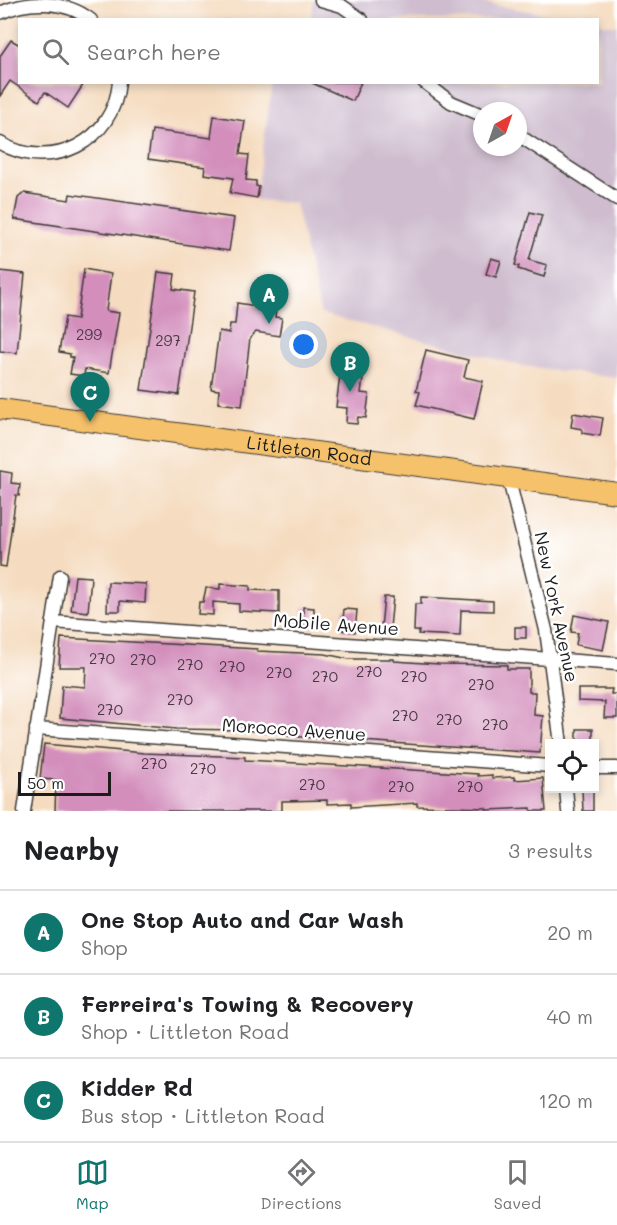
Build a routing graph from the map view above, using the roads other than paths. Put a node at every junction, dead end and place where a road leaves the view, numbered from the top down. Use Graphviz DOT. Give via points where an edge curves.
graph roads {
  1 [pos="321,0"];
  2 [pos="0,13"];
  3 [pos="88,18"];
  4 [pos="359,18"];
  5 [pos="119,84"];
  6 [pos="427,84"];
  7 [pos="473,111"];
  8 [pos="527,141"];
  9 [pos="0,143"];
  10 [pos="617,199"];
  11 [pos="0,410"];
  12 [pos="509,480"];
  13 [pos="617,493"];
  14 [pos="60,576"];
  15 [pos="53,622"];
  16 [pos="551,659"];
  17 [pos="617,664"];
  18 [pos="36,729"];
  19 [pos="560,739"];
  20 [pos="545,766"];
  21 [pos="599,768"];
  22 [pos="617,768"];
  23 [pos="566,793"];
  24 [pos="24,811"];
  25 [pos="568,811"];
  1 -- 4 [label="street" via="342,6"];
  2 -- 3 [label="street" via="19,4 48,1 76,9"];
  5 -- 9 [label="street" via="106,121 91,138 72,149 51,155 29,155"];
  6 -- 7 [label="street" via="451,102"];
  8 -- 10 [label="street"];
  11 -- 12 [label="main road, Littleton Road"];
  12 -- 13 [label="main road, Littleton Road"];
  12 -- 16 [label="street, New York Avenue"];
  14 -- 15 [label="street"];
  15 -- 16 [label="street, Mobile Avenue"];
  15 -- 18 [label="street"];
  16 -- 17 [label="street, Mobile Avenue"];
  16 -- 19 [label="street, New York Avenue"];
  18 -- 20 [label="street, Morocco Avenue"];
  18 -- 24 [label="street"];
  21 -- 22 [label="street"];
  23 -- 25 [label="street"];
}
